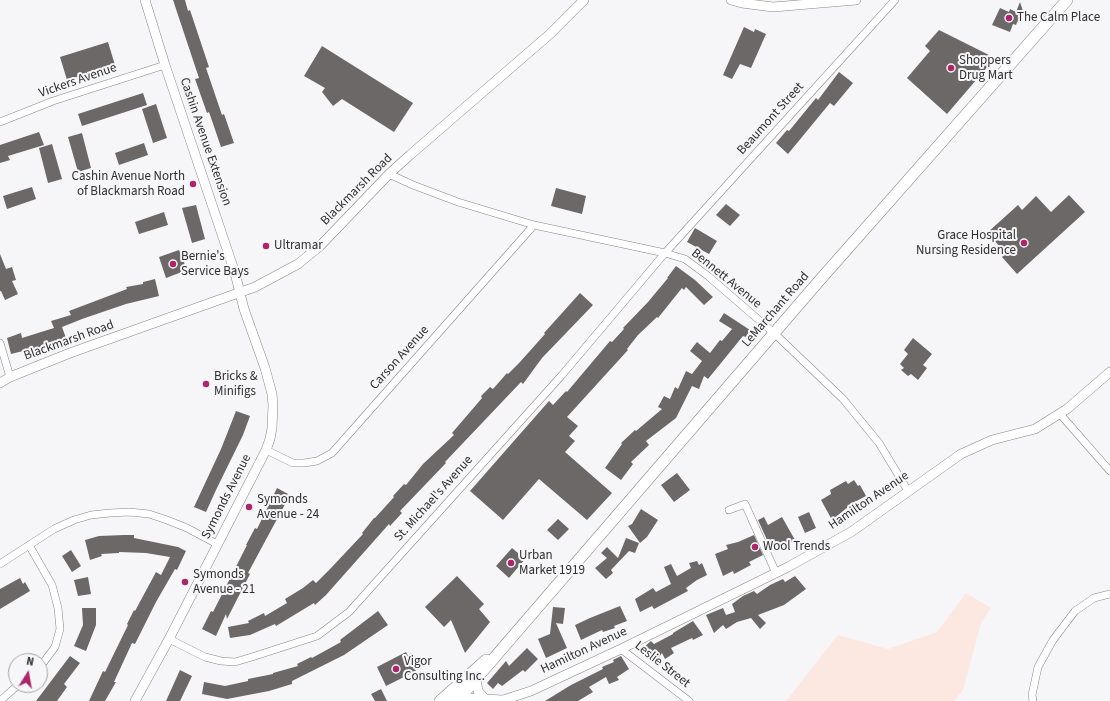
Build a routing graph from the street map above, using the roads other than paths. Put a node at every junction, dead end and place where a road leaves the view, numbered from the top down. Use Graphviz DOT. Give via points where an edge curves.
graph roads {
  1 [pos="145,0"];
  2 [pos="584,0"];
  3 [pos="731,0"];
  4 [pos="856,0"];
  5 [pos="895,0"];
  6 [pos="1067,0"];
  7 [pos="795,3"];
  8 [pos="165,65"];
  9 [pos="0,122"];
  10 [pos="389,174"];
  11 [pos="534,225"];
  12 [pos="665,253"];
  13 [pos="240,292"];
  14 [pos="774,333"];
  15 [pos="0,343"];
  16 [pos="1110,372"];
  17 [pos="10,377"];
  18 [pos="0,383"];
  19 [pos="1060,414"];
  20 [pos="266,450"];
  21 [pos="1110,471"];
  22 [pos="908,491"];
  23 [pos="730,510"];
  24 [pos="217,544"];
  25 [pos="29,545"];
  26 [pos="0,564"];
  27 [pos="776,573"];
  28 [pos="1110,594"];
  29 [pos="169,639"];
  30 [pos="509,641"];
  31 [pos="621,649"];
  32 [pos="48,656"];
  33 [pos="476,680"];
  34 [pos="8,693"];
  35 [pos="0,700"];
  36 [pos="441,700"];
  37 [pos="458,700"];
  38 [pos="486,700"];
  39 [pos="135,701"];
  40 [pos="501,701"];
  41 [pos="689,701"];
  42 [pos="1033,701"];
  1 -- 8 [label="street, Cashin Avenue Extension"];
  2 -- 10 [label="street, Blackmarsh Road" via="550,34"];
  3 -- 7 [label="street" via="772,7"];
  4 -- 7 [label="street"];
  5 -- 12 [label="street, Beaumont Street"];
  6 -- 14 [label="main road, LeMarchant Road"];
  8 -- 9 [label="street, Vickers Avenue" via="53,101"];
  8 -- 13 [label="street, Cashin Avenue Extension"];
  10 -- 11 [label="street, Bennett Avenue" via="458,202"];
  10 -- 13 [label="street, Blackmarsh Road" via="309,255 286,271"];
  11 -- 12 [label="street, Bennett Avenue"];
  11 -- 20 [label="street, Carson Avenue" via="332,453 317,461 304,463 289,461"];
  12 -- 14 [label="street, Bennett Avenue" via="686,259"];
  12 -- 29 [label="street, St. Michael's Avenue" via="562,375 349,612 317,636 235,662 205,657"];
  13 -- 17 [label="street, Blackmarsh Road"];
  13 -- 20 [label="street, Symonds Avenue" via="272,394 272,428"];
  14 -- 22 [label="street, Bennett Avenue" via="843,399 879,444"];
  14 -- 30 [label="main road, LeMarchant Road"];
  15 -- 17 [label="street"];
  16 -- 19 [label="street, Hamilton Avenue"];
  17 -- 18 [label="street, Blackmarsh Road"];
  19 -- 21 [label="street"];
  19 -- 22 [label="street, Hamilton Avenue" via="1036,428 992,440 961,454"];
  20 -- 24 [label="street, Symonds Avenue"];
  22 -- 27 [label="street, Hamilton Avenue" via="851,532"];
  23 -- 27 [label="street" via="745,504"];
  24 -- 25 [label="street" via="167,520 149,514 129,512 91,515 74,520"];
  24 -- 29 [label="street, Symonds Avenue"];
  25 -- 26 [label="street"];
  25 -- 32 [label="street" via="52,585 58,615 60,629 55,647"];
  27 -- 31 [label="street, Hamilton Avenue"];
  28 -- 42 [label="street" via="1094,598 1075,611 1053,640 1038,667"];
  29 -- 39 [label="street, Symonds Avenue"];
  30 -- 33 [label="main road, LeMarchant Road"];
  30 -- 36 [label="main road, LeMarchant Road"];
  31 -- 40 [label="street, Hamilton Avenue" via="531,691"];
  31 -- 41 [label="street, Leslie Street"];
  33 -- 37 [label="main road, LeMarchant Road"];
  33 -- 38 [label="street" via="478,691"];
  34 -- 35 [label="street"];
  36 -- 37 [label="street, Hamilton Avenue"];
  37 -- 38 [label="street, Hamilton Avenue"];
  38 -- 40 [label="street, Hamilton Avenue"];
}
